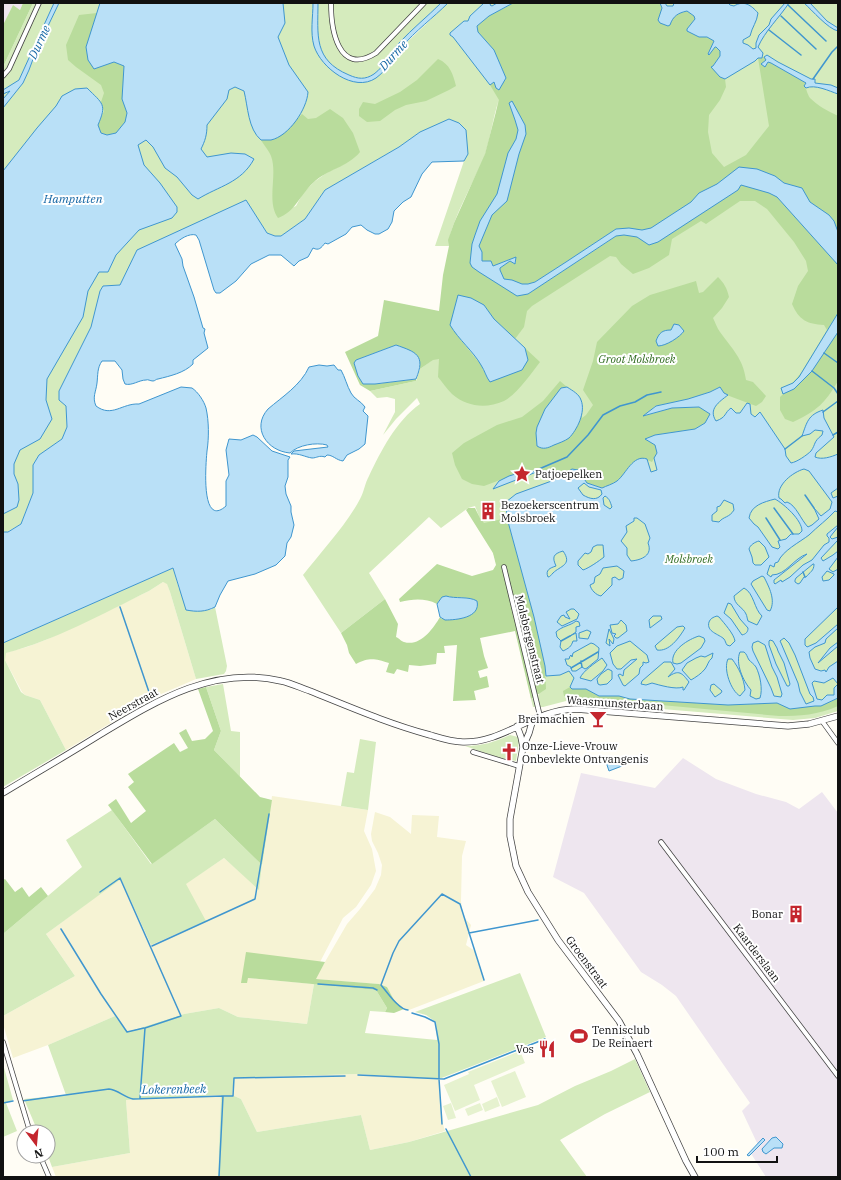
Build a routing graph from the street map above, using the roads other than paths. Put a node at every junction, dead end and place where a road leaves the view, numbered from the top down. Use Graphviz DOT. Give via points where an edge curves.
graph roads {
  1 [pos="39,3"];
  2 [pos="331,3"];
  3 [pos="424,3"];
  4 [pos="3,76"];
  5 [pos="504,567"];
  6 [pos="287,682"];
  7 [pos="540,716"];
  8 [pos="838,716"];
  9 [pos="533,719"];
  10 [pos="822,721"];
  11 [pos="517,726"];
  12 [pos="838,743"];
  13 [pos="523,747"];
  14 [pos="473,752"];
  15 [pos="519,766"];
  16 [pos="3,793"];
  17 [pos="661,842"];
  18 [pos="3,1042"];
  19 [pos="838,1076"];
  20 [pos="28,1124"];
  21 [pos="43,1164"];
  22 [pos="49,1177"];
  23 [pos="695,1177"];
  1 -- 4 [label="street" via="9,69"];
  2 -- 3 [label="street" via="333,32 339,49 353,59 370,57 376,53"];
  5 -- 7 [label="street, Molsbergenstraat"];
  6 -- 11 [label="street, Waasmunsterbaan" via="402,727 449,740 463,742 494,738"];
  6 -- 16 [label="street, Neerstraat" via="229,678 196,685 144,708"];
  7 -- 9 [label="street, Waasmunsterbaan"];
  7 -- 10 [label="street, Waasmunsterbaan" via="562,709 575,709 788,726"];
  8 -- 10 [label="street, Waasmunsterbaan"];
  9 -- 11 [label="street, Waasmunsterbaan"];
  9 -- 13 [label="street, Groenstraat"];
  10 -- 12 [label="street"];
  11 -- 13 [label="street, Groenstraat"];
  13 -- 15 [label="street, Groenstraat"];
  14 -- 15 [label="street"];
  15 -- 23 [label="street, Groenstraat" via="510,819 510,836 516,866 528,892 558,940 619,1021"];
  17 -- 19 [label="street, Kaarderslaan"];
  18 -- 20 [label="street"];
  21 -- 22 [label="street"];
}
